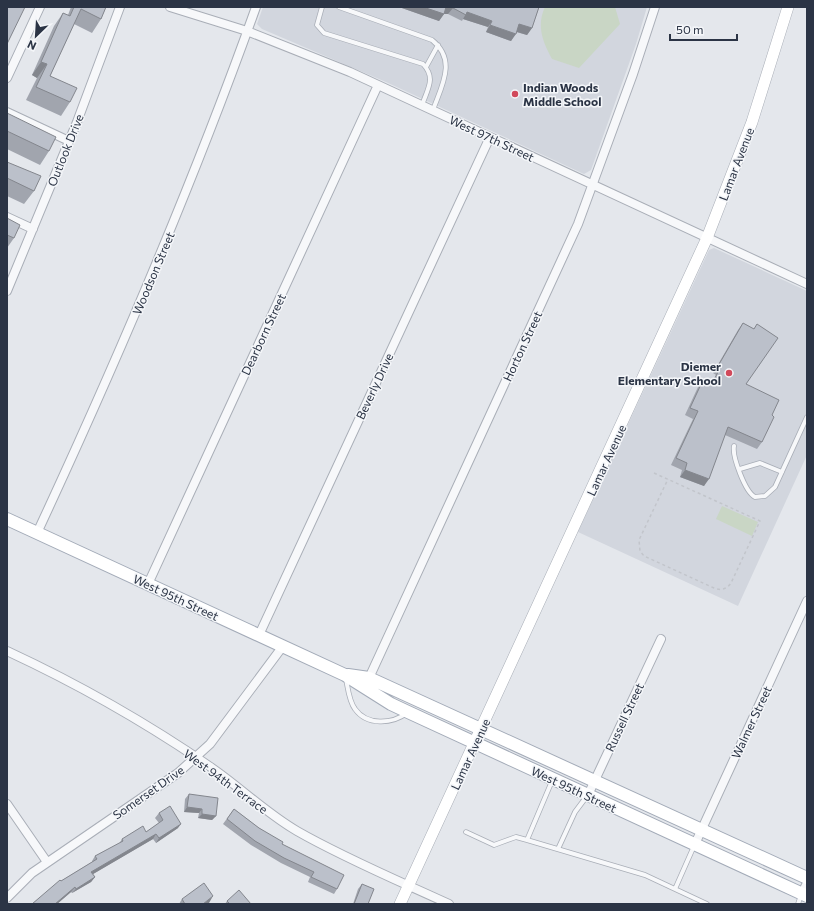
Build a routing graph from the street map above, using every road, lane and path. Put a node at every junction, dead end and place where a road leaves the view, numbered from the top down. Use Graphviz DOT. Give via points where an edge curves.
graph roads {
  1 [pos="40,7"];
  2 [pos="120,7"];
  3 [pos="170,7"];
  4 [pos="256,7"];
  5 [pos="322,7"];
  6 [pos="339,7"];
  7 [pos="655,7"];
  8 [pos="788,7"];
  9 [pos="247,32"];
  10 [pos="438,45"];
  11 [pos="426,67"];
  12 [pos="7,78"];
  13 [pos="378,85"];
  14 [pos="422,105"];
  15 [pos="434,110"];
  16 [pos="7,112"];
  17 [pos="490,137"];
  18 [pos="69,141"];
  19 [pos="592,185"];
  20 [pos="7,217"];
  21 [pos="33,229"];
  22 [pos="707,238"];
  23 [pos="807,284"];
  24 [pos="7,291"];
  25 [pos="807,417"];
  26 [pos="734,446"];
  27 [pos="740,469"];
  28 [pos="782,472"];
  29 [pos="654,473"];
  30 [pos="668,479"];
  31 [pos="7,519"];
  32 [pos="37,533"];
  33 [pos="148,584"];
  34 [pos="807,601"];
  35 [pos="259,635"];
  36 [pos="661,640"];
  37 [pos="283,646"];
  38 [pos="7,651"];
  39 [pos="345,675"];
  40 [pos="369,678"];
  41 [pos="408,712"];
  42 [pos="482,728"];
  43 [pos="475,743"];
  44 [pos="195,757"];
  45 [pos="553,779"];
  46 [pos="594,780"];
  47 [pos="588,795"];
  48 [pos="7,804"];
  49 [pos="702,830"];
  50 [pos="466,832"];
  51 [pos="527,840"];
  52 [pos="695,844"];
  53 [pos="558,849"];
  54 [pos="47,862"];
  55 [pos="807,878"];
  56 [pos="409,885"];
  57 [pos="675,889"];
  58 [pos="803,894"];
  59 [pos="7,898"];
  60 [pos="400,904"];
  61 [pos="449,904"];
  62 [pos="707,904"];
  1 -- 12 [label="street"];
  2 -- 18 [label="street, Outlook Drive"];
  3 -- 9 [label="street, West 97th Street"];
  4 -- 9 [label="street, Woodson Street"];
  5 -- 11 [label="lane" via="317,25 324,33 417,61"];
  6 -- 10 [label="lane" via="421,35"];
  7 -- 19 [label="street, Horton Street" via="634,74"];
  8 -- 22 [label="street, Lamar Avenue" via="752,122"];
  9 -- 13 [label="street, West 97th Street"];
  9 -- 32 [label="street, Woodson Street" via="188,190 145,293"];
  10 -- 11 [label="lane"];
  10 -- 15 [label="lane" via="445,55 447,64"];
  11 -- 14 [label="lane" via="430,71 431,80"];
  13 -- 14 [label="street, West 97th Street"];
  13 -- 33 [label="street, Dearborn Street"];
  14 -- 15 [label="street, West 97th Street"];
  15 -- 17 [label="street, West 97th Street"];
  16 -- 18 [label="street"];
  17 -- 19 [label="street, West 97th Street"];
  17 -- 35 [label="street, Beverly Drive"];
  18 -- 21 [label="street, Outlook Drive"];
  19 -- 22 [label="street, West 97th Street"];
  19 -- 40 [label="street, Horton Street" via="578,224"];
  20 -- 21 [label="street"];
  21 -- 24 [label="street, Outlook Drive"];
  22 -- 23 [label="street, West 97th Street"];
  22 -- 42 [label="street, Lamar Avenue"];
  25 -- 28 [label="lane"];
  26 -- 27 [label="lane"];
  27 -- 28 [label="lane" via="760,463"];
  27 -- 28 [label="lane" via="748,492 759,498 771,492"];
  29 -- 30 [label="path"];
  30 -- 30 [label="path" via="760,521 731,583 726,588 714,588 648,558 640,551 639,540"];
  31 -- 32 [label="main road, West 95th Street"];
  32 -- 33 [label="main road, West 95th Street"];
  33 -- 35 [label="main road, West 95th Street"];
  34 -- 49 [label="street, Walmer Street"];
  35 -- 37 [label="main road, West 95th Street"];
  36 -- 46 [label="street, Russell Street"];
  37 -- 39 [label="main road, West 95th Street"];
  37 -- 44 [label="street, Somerset Drive" via="210,744"];
  38 -- 44 [label="street, West 94th Terrace" via="103,699"];
  39 -- 40 [label="main road, West 95th Street"];
  39 -- 41 [label="main road, West 95th Street"];
  39 -- 41 [label="lane" via="356,710 367,719 384,723 398,720"];
  40 -- 42 [label="main road, West 95th Street"];
  41 -- 43 [label="main road, West 95th Street"];
  42 -- 43 [label="street, Lamar Avenue"];
  42 -- 46 [label="main road, West 95th Street"];
  43 -- 45 [label="main road, West 95th Street"];
  43 -- 56 [label="street, Lamar Avenue"];
  44 -- 54 [label="street, Somerset Drive" via="178,773"];
  44 -- 56 [label="street, West 94th Terrace" via="266,811 297,831"];
  45 -- 47 [label="main road, West 95th Street"];
  45 -- 51 [label="lane"];
  46 -- 47 [label="street, Russell Street"];
  46 -- 49 [label="main road, West 95th Street"];
  47 -- 52 [label="main road, West 95th Street"];
  47 -- 53 [label="lane" via="575,812"];
  48 -- 54 [label="street"];
  49 -- 52 [label="street, Walmer Street"];
  49 -- 55 [label="main road, West 95th Street"];
  50 -- 51 [label="lane" via="494,845 516,838"];
  51 -- 53 [label="lane"];
  52 -- 57 [label="lane"];
  52 -- 58 [label="main road, West 95th Street"];
  53 -- 57 [label="lane" via="645,875"];
  54 -- 59 [label="street, Somerset Drive"];
  56 -- 60 [label="street, Lamar Avenue"];
  56 -- 61 [label="street, West 94th Terrace"];
  57 -- 62 [label="lane"];
}
